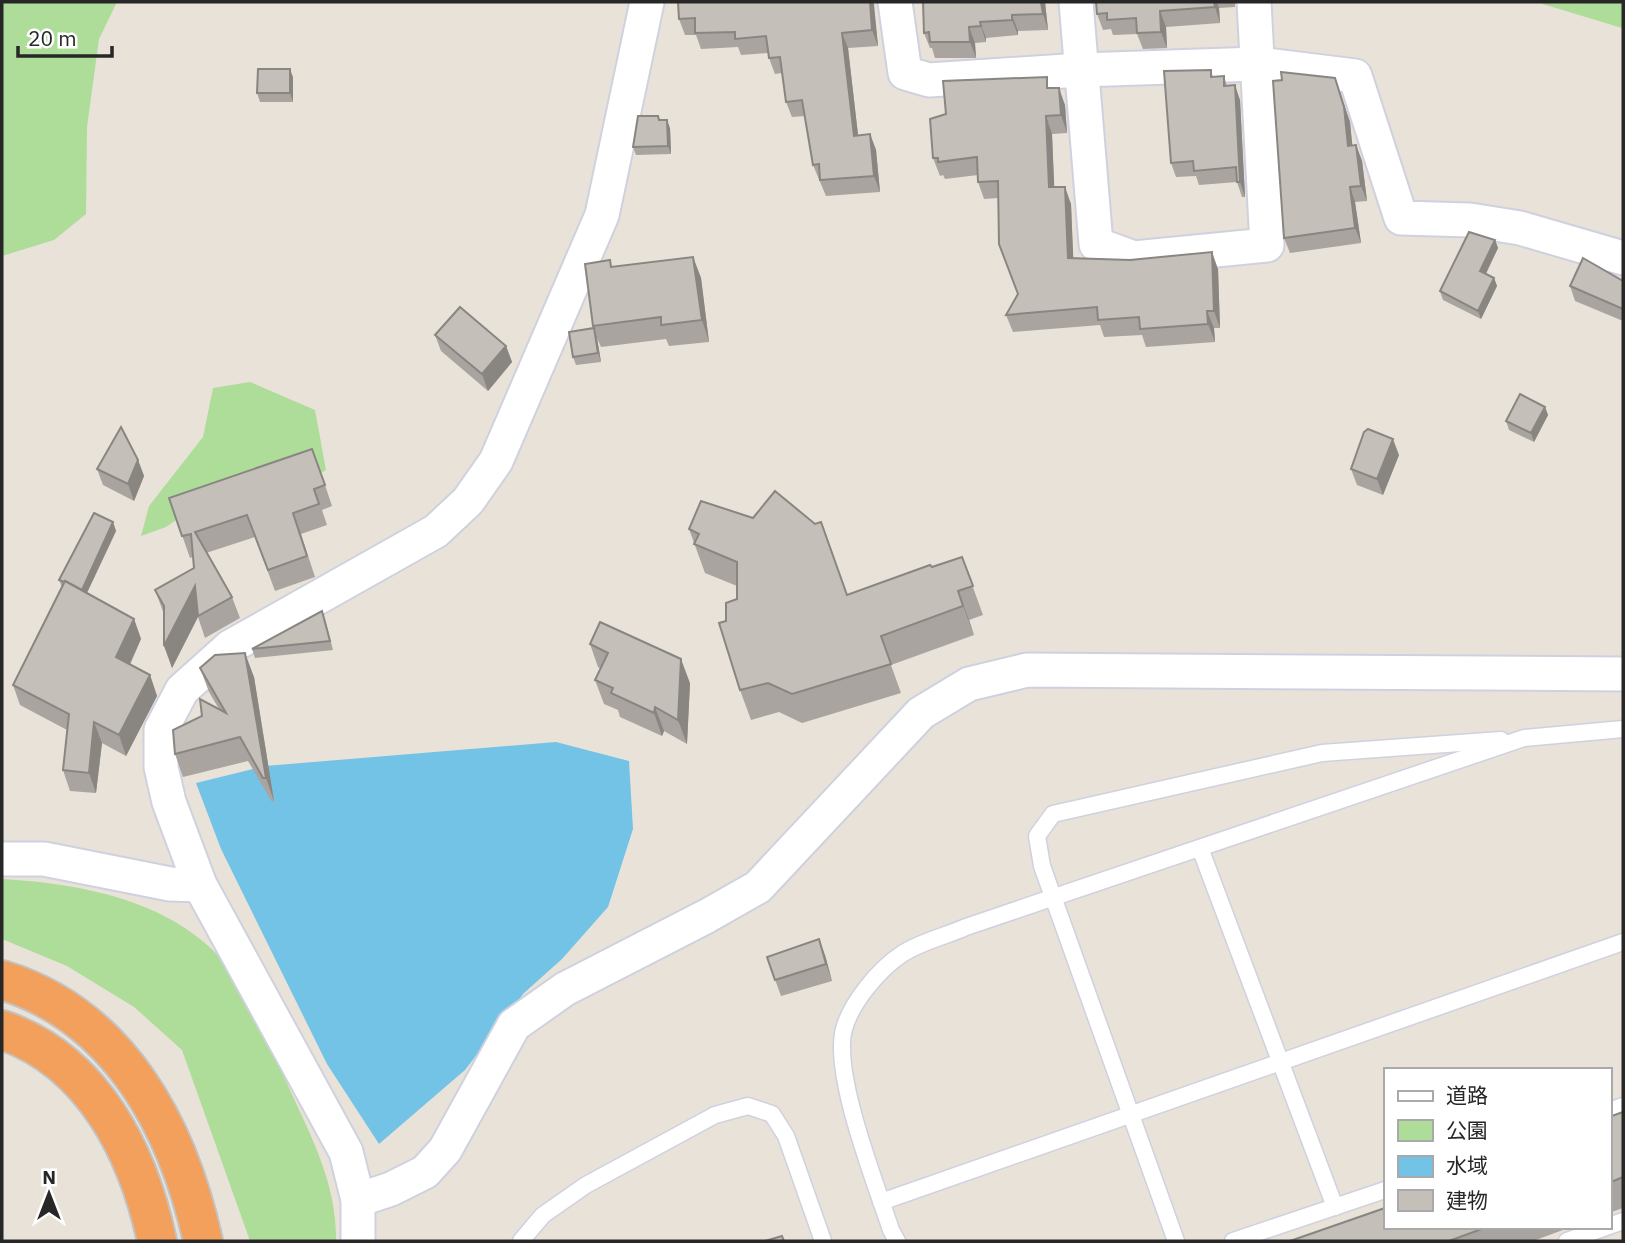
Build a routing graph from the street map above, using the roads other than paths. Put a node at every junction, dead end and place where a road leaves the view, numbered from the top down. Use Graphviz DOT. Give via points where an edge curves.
graph roads {
  1 [pos="647,2"];
  2 [pos="895,2"];
  3 [pos="1076,2"];
  4 [pos="1254,2"];
  5 [pos="1258,64"];
  6 [pos="1081,69"];
  7 [pos="1623,258"];
  8 [pos="1623,674"];
  9 [pos="1623,729"];
  10 [pos="1524,738"];
  11 [pos="1200,848"];
  12 [pos="2,859"];
  13 [pos="200,885"];
  14 [pos="1054,898"];
  15 [pos="1623,942"];
  16 [pos="2,980"];
  17 [pos="2,1030"];
  18 [pos="1279,1063"];
  19 [pos="1129,1115"];
  20 [pos="1384,1190"];
  21 [pos="358,1200"];
  22 [pos="881,1202"];
  23 [pos="1335,1207"];
  24 [pos="1602,1229"];
  25 [pos="157,1241"];
  26 [pos="202,1241"];
  27 [pos="358,1241"];
  28 [pos="521,1241"];
  29 [pos="823,1241"];
  30 [pos="897,1241"];
  31 [pos="1176,1241"];
  32 [pos="1233,1241"];
  33 [pos="1567,1241"];
  1 -- 13 [label="street" via="602,215 496,461 468,501 436,531 230,648 182,690 161,730 161,767 169,802"];
  2 -- 6 [label="street" via="905,73 929,80"];
  3 -- 6 [label="street"];
  4 -- 5 [label="street"];
  5 -- 6 [label="street"];
  5 -- 6 [label="street" via="1266,245 1134,258 1096,244"];
  5 -- 7 [label="street" via="1354,76 1401,218 1469,219 1520,228"];
  8 -- 21 [label="street" via="1027,670 969,684 921,713 758,887 565,989 514,1025 445,1150 432,1165 391,1189"];
  9 -- 10 [label="lane"];
  10 -- 11 [label="lane"];
  10 -- 14 [label="lane" via="1322,753 1053,814 1037,836"];
  11 -- 14 [label="lane"];
  11 -- 18 [label="lane"];
  12 -- 13 [label="street" via="44,859 170,884"];
  13 -- 21 [label="street" via="346,1152"];
  14 -- 19 [label="lane"];
  14 -- 22 [label="lane" via="902,954 869,982 844,1029 844,1076"];
  15 -- 18 [label="lane"];
  16 -- 26 [label="highway" via="23,986 74,1014 121,1058 164,1125 191,1188"];
  17 -- 25 [label="highway" via="29,1039 74,1073 106,1111 135,1163"];
  18 -- 19 [label="lane"];
  18 -- 23 [label="lane"];
  19 -- 22 [label="lane"];
  19 -- 31 [label="lane"];
  20 -- 23 [label="lane"];
  21 -- 27 [label="street"];
  22 -- 30 [label="lane"];
  23 -- 32 [label="lane"];
  24 -- 33 [label="lane"];
  28 -- 29 [label="lane" via="543,1215 586,1185 715,1115 748,1106 772,1114 786,1136"];
}
